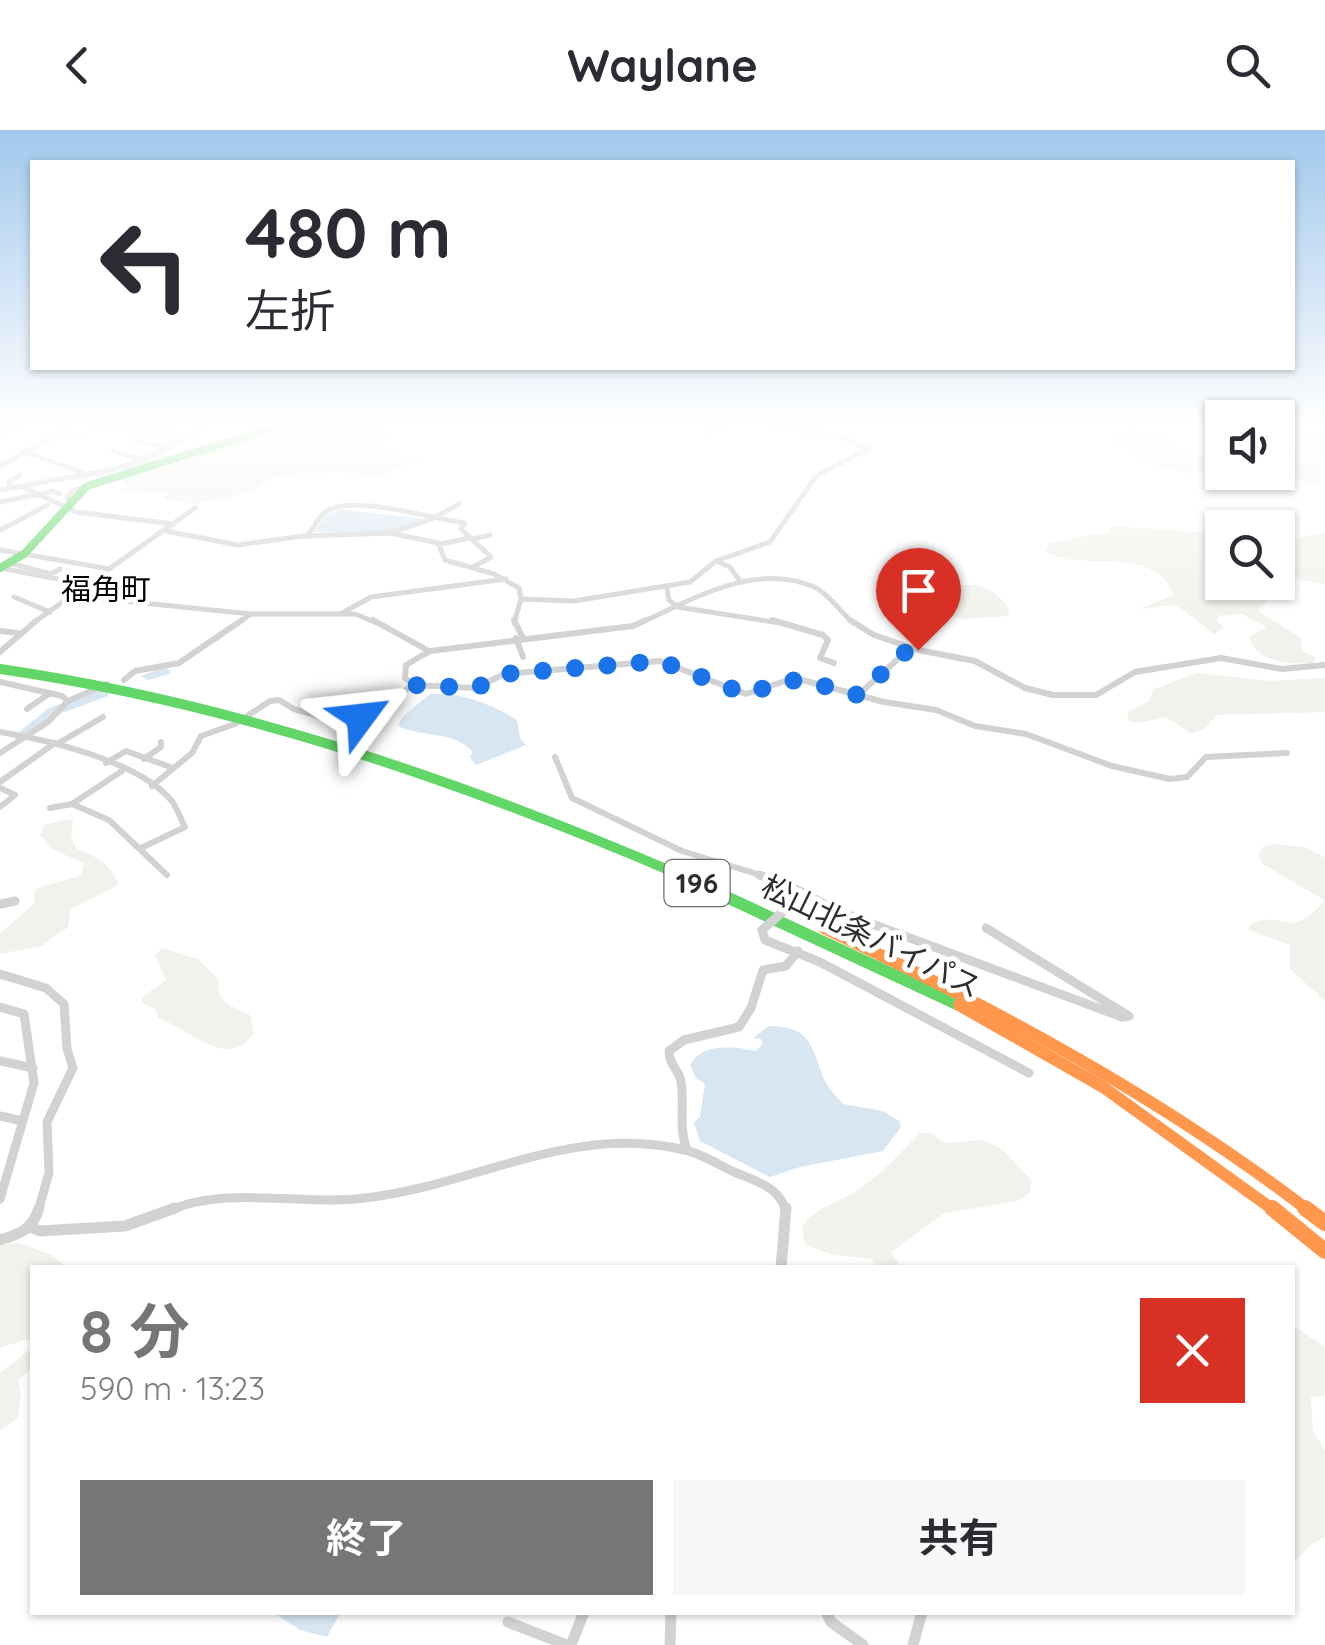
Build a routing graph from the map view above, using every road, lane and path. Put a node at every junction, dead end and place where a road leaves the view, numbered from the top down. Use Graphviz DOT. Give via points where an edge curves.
graph roads {
  1 [pos="69,497"];
  2 [pos="37,498"];
  3 [pos="67,498"];
  4 [pos="801,498"];
  5 [pos="458,504"];
  6 [pos="48,505"];
  7 [pos="195,508"];
  8 [pos="432,519"];
  9 [pos="173,524"];
  10 [pos="0,530"];
  11 [pos="166,531"];
  12 [pos="390,534"];
  13 [pos="490,535"];
  14 [pos="308,536"];
  15 [pos="471,539"];
  16 [pos="441,544"];
  17 [pos="0,550"];
  18 [pos="24,554"];
  19 [pos="716,562"];
  20 [pos="3,566"];
  21 [pos="474,567"];
  22 [pos="60,568"];
  23 [pos="110,569"];
  24 [pos="740,580"];
  25 [pos="504,582"];
  26 [pos="89,585"];
  27 [pos="666,588"];
  28 [pos="14,596"];
  29 [pos="74,596"];
  30 [pos="522,600"];
  31 [pos="678,607"];
  32 [pos="51,612"];
  33 [pos="342,613"];
  34 [pos="251,614"];
  35 [pos="0,631"];
  36 [pos="19,633"];
  37 [pos="520,638"];
  38 [pos="910,648"];
  39 [pos="430,651"];
  40 [pos="0,652"];
  41 [pos="523,657"];
  42 [pos="834,663"];
  43 [pos="1325,665"];
  44 [pos="0,666"];
  45 [pos="124,680"];
  46 [pos="0,682"];
  47 [pos="107,684"];
  48 [pos="413,685"];
  49 [pos="50,693"];
  50 [pos="858,695"];
  51 [pos="64,706"];
  52 [pos="27,709"];
  53 [pos="248,714"];
  54 [pos="103,717"];
  55 [pos="0,732"];
  56 [pos="28,735"];
  57 [pos="160,742"];
  58 [pos="56,744"];
  59 [pos="0,752"];
  60 [pos="1287,753"];
  61 [pos="555,758"];
  62 [pos="144,759"];
  63 [pos="106,763"];
  64 [pos="173,768"];
  65 [pos="122,771"];
  66 [pos="0,785"];
  67 [pos="152,786"];
  68 [pos="72,804"];
  69 [pos="0,806"];
  70 [pos="50,808"];
  71 [pos="141,848"];
  72 [pos="682,851"];
  73 [pos="667,864"];
  74 [pos="167,875"];
  75 [pos="805,893"];
  76 [pos="15,901"];
  77 [pos="0,904"];
  78 [pos="986,928"];
  79 [pos="798,952"];
  80 [pos="0,974"];
  81 [pos="0,1007"];
  82 [pos="0,1061"];
  83 [pos="33,1068"];
  84 [pos="1029,1073"];
  85 [pos="0,1116"];
  86 [pos="23,1122"];
  87 [pos="687,1150"];
  88 [pos="4,1179"];
  89 [pos="0,1199"];
  90 [pos="1325,1222"];
  91 [pos="30,1227"];
  92 [pos="0,1240"];
  93 [pos="1325,1251"];
  94 [pos="781,1265"];
  95 [pos="583,1615"];
  96 [pos="671,1615"];
  97 [pos="828,1615"];
  98 [pos="921,1615"];
  99 [pos="508,1622"];
  100 [pos="531,1638"];
  101 [pos="569,1645"];
  102 [pos="670,1645"];
  103 [pos="863,1645"];
  104 [pos="912,1645"];
  1 -- 9 [label="street" via="87,516"];
  1 -- 18 [label="main road"];
  2 -- 6 [label="street"];
  3 -- 6 [label="street"];
  4 -- 19 [label="street" via="770,542"];
  5 -- 8 [label="street"];
  6 -- 10 [label="street"];
  7 -- 9 [label="street"];
  8 -- 12 [label="street"];
  8 -- 14 [label="street" via="338,507"];
  8 -- 15 [label="street" via="465,523 461,529"];
  9 -- 11 [label="street"];
  11 -- 14 [label="street" via="238,545"];
  11 -- 23 [label="street"];
  12 -- 14 [label="street"];
  12 -- 16 [label="street"];
  13 -- 15 [label="street"];
  15 -- 16 [label="street"];
  15 -- 21 [label="street" via="491,557"];
  16 -- 21 [label="street" via="445,560"];
  17 -- 18 [label="street"];
  18 -- 20 [label="main road"];
  18 -- 23 [label="street"];
  19 -- 24 [label="street"];
  19 -- 27 [label="street" via="690,582"];
  20 -- 22 [label="street" via="51,574"];
  20 -- 26 [label="street"];
  21 -- 25 [label="street"];
  23 -- 26 [label="street"];
  24 -- 31 [label="street"];
  24 -- 38 [label="street" via="814,586 854,624"];
  25 -- 30 [label="street" via="519,588"];
  25 -- 33 [label="street" via="458,582 371,597"];
  26 -- 29 [label="street"];
  27 -- 30 [label="street" via="574,601"];
  27 -- 31 [label="street"];
  28 -- 32 [label="street"];
  29 -- 32 [label="street"];
  29 -- 34 [label="street"];
  30 -- 37 [label="street" via="513,622"];
  31 -- 37 [label="street" via="620,629"];
  31 -- 42 [label="street" via="824,635 820,658"];
  32 -- 36 [label="street"];
  33 -- 34 [label="street"];
  33 -- 39 [label="street" via="366,616 402,642"];
  34 -- 45 [label="street" via="179,663 136,671"];
  35 -- 36 [label="street"];
  36 -- 40 [label="street"];
  37 -- 39 [label="street"];
  37 -- 41 [label="street"];
  38 -- 43 [label="street" via="963,658 1025,688 1072,697 1096,695 1134,672 1210,660 1282,669"];
  38 -- 50 [label="street"];
  39 -- 48 [label="street" via="406,664"];
  44 -- 45 [label="main road, 松山北条バイパス / 196"];
  44 -- 47 [label="main road, 松山北条バイパス / 196"];
  45 -- 53 [label="main road, 松山北条バイパス / 196"];
  46 -- 49 [label="street"];
  47 -- 51 [label="street"];
  47 -- 53 [label="main road, 松山北条バイパス / 196"];
  48 -- 50 [label="street" via="476,688 504,674 660,661 746,694 802,680"];
  48 -- 53 [label="street" via="373,713 350,720 279,700"];
  49 -- 51 [label="street"];
  49 -- 52 [label="street"];
  50 -- 60 [label="street" via="1026,734 1170,779 1187,777 1206,758"];
  51 -- 56 [label="street"];
  53 -- 64 [label="street" via="201,736"];
  53 -- 73 [label="main road, 松山北条バイパス / 196" via="457,777"];
  54 -- 58 [label="street"];
  55 -- 56 [label="street"];
  56 -- 58 [label="street"];
  56 -- 59 [label="street"];
  57 -- 62 [label="street"];
  58 -- 63 [label="street"];
  58 -- 66 [label="street"];
  61 -- 72 [label="street" via="572,798"];
  62 -- 63 [label="street" via="126,751"];
  62 -- 64 [label="street"];
  63 -- 65 [label="street"];
  64 -- 67 [label="street"];
  65 -- 67 [label="street"];
  65 -- 68 [label="street"];
  66 -- 69 [label="street" via="14,794"];
  67 -- 71 [label="street" via="170,797 186,828"];
  68 -- 70 [label="street"];
  68 -- 71 [label="street" via="110,820"];
  71 -- 74 [label="street"];
  72 -- 73 [label="street"];
  72 -- 75 [label="street"];
  73 -- 90 [label="main road, 松山北条バイパス / 196" via="891,960 1086,1060 1223,1145"];
  73 -- 93 [label="main road, 松山北条バイパス / 196" via="1077,1068 1207,1154"];
  75 -- 78 [label="street" via="840,912 1129,1016"];
  75 -- 79 [label="street, bridge" via="762,930 765,940"];
  76 -- 77 [label="street"];
  79 -- 84 [label="street"];
  79 -- 87 [label="street" via="786,966 762,970 742,1025 690,1038 669,1054 680,1075"];
  80 -- 91 [label="street" via="52,992 66,1010 73,1068 47,1122 49,1173"];
  81 -- 83 [label="street" via="24,1014"];
  82 -- 83 [label="street"];
  83 -- 86 [label="street"];
  85 -- 86 [label="street"];
  86 -- 88 [label="street"];
  87 -- 91 [label="street" via="588,1142 424,1190 360,1200 203,1200 178,1203 132,1225"];
  87 -- 94 [label="street" via="786,1201"];
  88 -- 89 [label="street"];
  91 -- 92 [label="street"];
  95 -- 101 [label="street"];
  96 -- 102 [label="street"];
  97 -- 103 [label="street"];
  98 -- 104 [label="street"];
  99 -- 100 [label="street"];
  100 -- 101 [label="street"];
}
